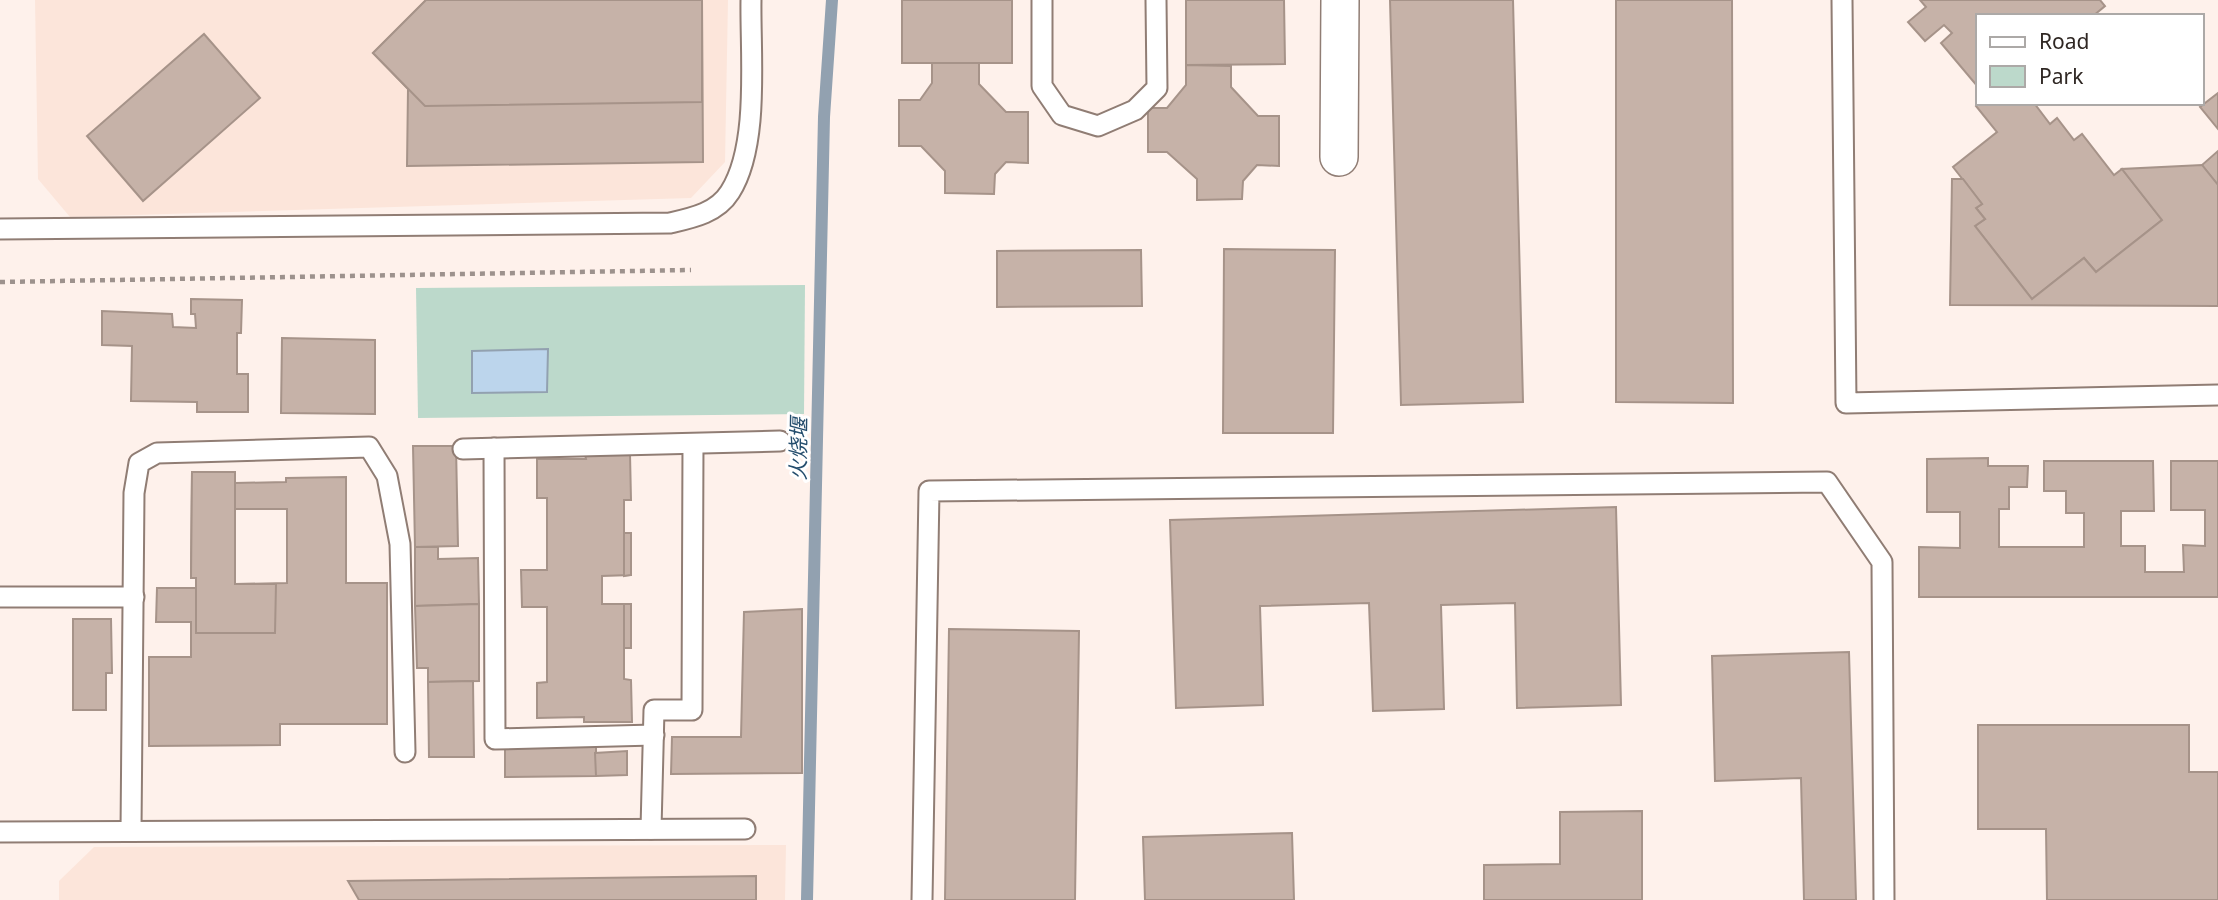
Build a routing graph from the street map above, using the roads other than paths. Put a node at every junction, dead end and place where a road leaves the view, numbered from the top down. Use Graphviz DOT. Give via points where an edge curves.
graph roads {
  1 [pos="751,0"];
  2 [pos="1042,0"];
  3 [pos="1156,0"];
  4 [pos="1340,0"];
  5 [pos="1842,0"];
  6 [pos="1339,157"];
  7 [pos="0,229"];
  8 [pos="2218,395"];
  9 [pos="780,441"];
  10 [pos="693,444"];
  11 [pos="494,448"];
  12 [pos="463,449"];
  13 [pos="0,597"];
  14 [pos="134,597"];
  15 [pos="654,735"];
  16 [pos="405,751"];
  17 [pos="745,829"];
  18 [pos="652,830"];
  19 [pos="131,831"];
  20 [pos="0,832"];
  21 [pos="922,900"];
  22 [pos="1884,900"];
  1 -- 7 [label="lane" via="749,122 742,163 730,193 701,217 670,223"];
  2 -- 3 [label="lane" via="1042,86 1062,115 1098,126 1135,110 1157,88"];
  4 -- 6 [label="street"];
  5 -- 8 [label="lane" via="1846,403"];
  9 -- 10 [label="lane"];
  10 -- 11 [label="lane"];
  10 -- 15 [label="lane" via="692,710 654,710"];
  11 -- 12 [label="lane"];
  11 -- 15 [label="lane" via="495,739"];
  13 -- 14 [label="lane"];
  14 -- 16 [label="lane" via="134,493 139,463 156,453 369,447 387,476 400,544"];
  14 -- 19 [label="lane"];
  15 -- 18 [label="lane"];
  17 -- 18 [label="lane"];
  18 -- 19 [label="lane"];
  19 -- 20 [label="lane"];
  21 -- 22 [label="lane" via="929,491 1827,482 1882,562"];
}
